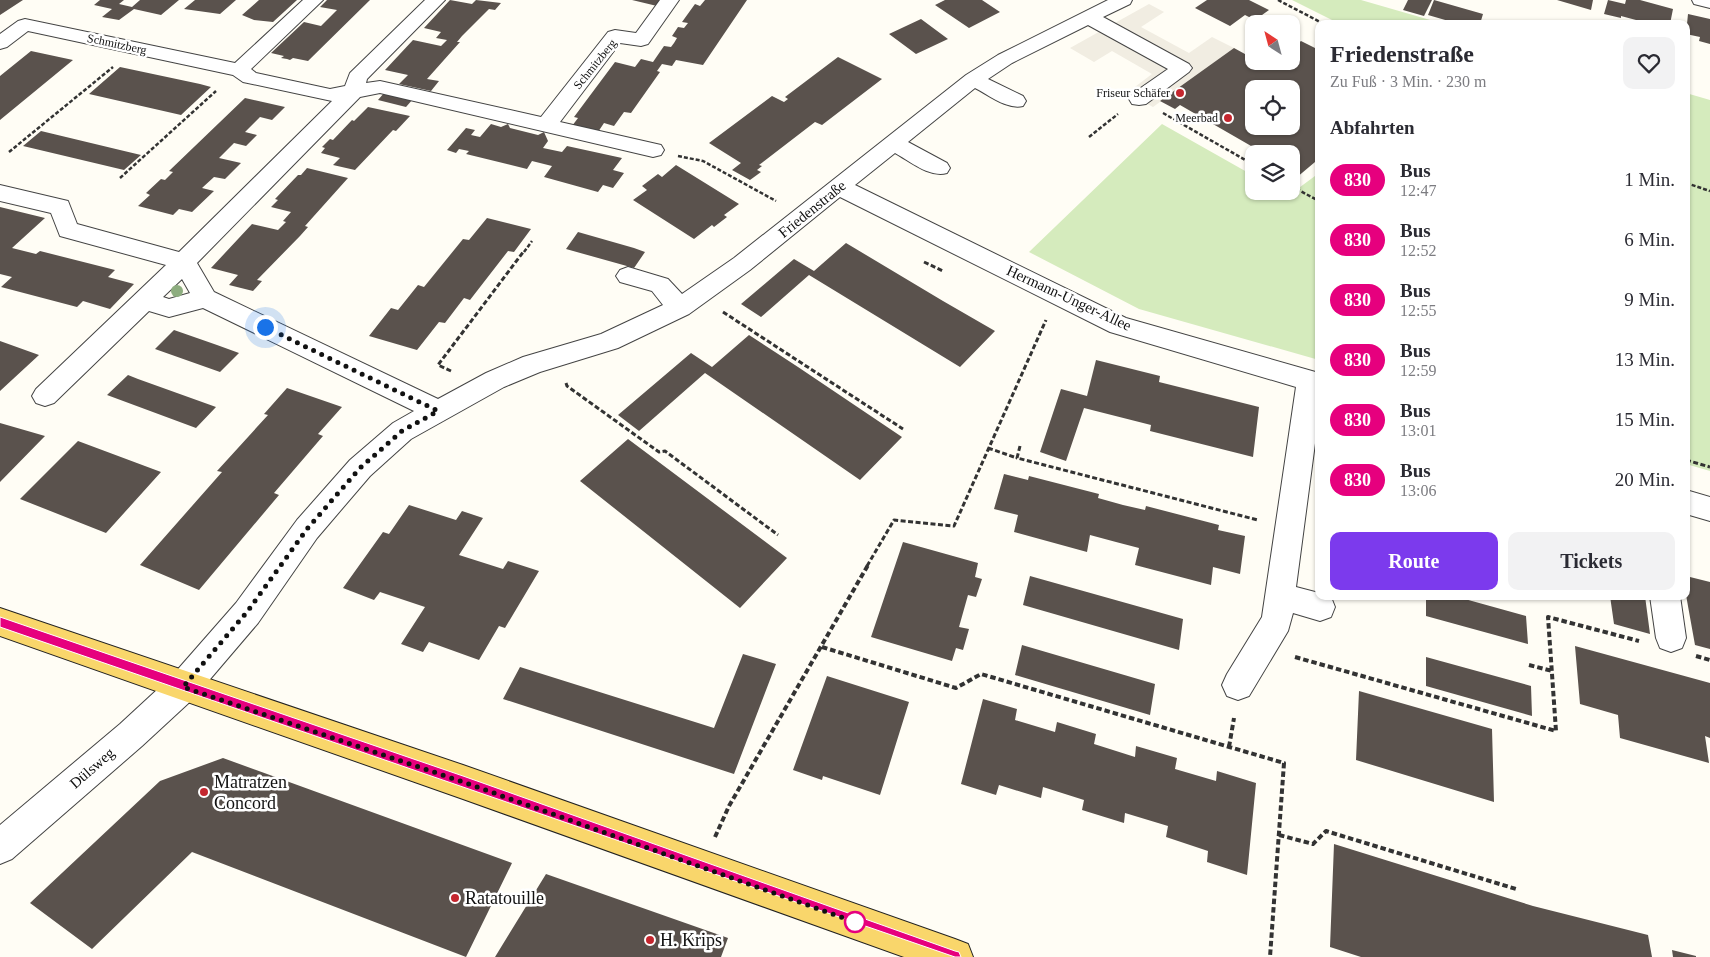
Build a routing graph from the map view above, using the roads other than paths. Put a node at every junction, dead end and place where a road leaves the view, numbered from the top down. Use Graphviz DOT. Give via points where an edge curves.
graph roads {
  1 [pos="314,0"];
  2 [pos="436,0"];
  3 [pos="670,0"];
  4 [pos="1123,0"];
  5 [pos="1700,0"];
  6 [pos="1710,2"];
  7 [pos="1088,17"];
  8 [pos="0,43"];
  9 [pos="239,70"];
  10 [pos="974,79"];
  11 [pos="354,91"];
  12 [pos="1139,99"];
  13 [pos="1016,101"];
  14 [pos="546,125"];
  15 [pos="893,142"];
  16 [pos="653,150"];
  17 [pos="939,168"];
  18 [pos="839,187"];
  19 [pos="0,192"];
  20 [pos="184,262"];
  21 [pos="628,276"];
  22 [pos="205,298"];
  23 [pos="145,301"];
  24 [pos="689,301"];
  25 [pos="1315,382"];
  26 [pos="45,396"];
  27 [pos="438,411"];
  28 [pos="1690,503"];
  29 [pos="1710,509"];
  30 [pos="1280,596"];
  31 [pos="1665,600"];
  32 [pos="1320,607"];
  33 [pos="0,622"];
  34 [pos="1669,645"];
  35 [pos="1238,685"];
  36 [pos="183,687"];
  37 [pos="0,847"];
  38 [pos="955,957"];
  1 -- 9 [label="street"];
  2 -- 11 [label="street" via="357,77"];
  3 -- 14 [label="street, Schmitzberg" via="641,40 616,36"];
  4 -- 7 [label="street, Friedenstraße"];
  5 -- 6 [label="street"];
  7 -- 10 [label="street, Friedenstraße" via="1005,59"];
  7 -- 12 [label="street" via="1182,68"];
  8 -- 9 [label="street, Schmitzberg" via="24,25"];
  9 -- 11 [label="street, Schmitzberg" via="250,78 330,95"];
  10 -- 13 [label="street"];
  10 -- 15 [label="street, Friedenstraße"];
  11 -- 14 [label="street, Schmitzberg" via="380,87"];
  11 -- 20 [label="street"];
  14 -- 16 [label="street, Schmitzberg"];
  15 -- 17 [label="street"];
  15 -- 18 [label="street, Friedenstraße"];
  18 -- 24 [label="street, Friedenstraße" via="742,264"];
  18 -- 25 [label="street, Hermann-Unger-Allee" via="1120,325"];
  19 -- 20 [label="street" via="60,207 68,230"];
  20 -- 22 [label="street"];
  20 -- 23 [label="street"];
  21 -- 24 [label="street" via="660,285"];
  22 -- 23 [label="street" via="169,308"];
  22 -- 27 [label="street"];
  23 -- 26 [label="street"];
  24 -- 27 [label="street, Friedenstraße" via="609,341 532,364 484,385"];
  25 -- 30 [label="street, Hermann-Unger-Allee"];
  27 -- 36 [label="street, Friedenstraße" via="402,431 360,468 307,529 247,612"];
  28 -- 29 [label="street"];
  30 -- 32 [label="street"];
  30 -- 35 [label="street, Hermann-Unger-Allee" via="1277,620"];
  31 -- 34 [label="street"];
  33 -- 36 [label="main road"];
  36 -- 37 [label="street, Dülsweg"];
  36 -- 38 [label="main road" via="463,782"];
}
